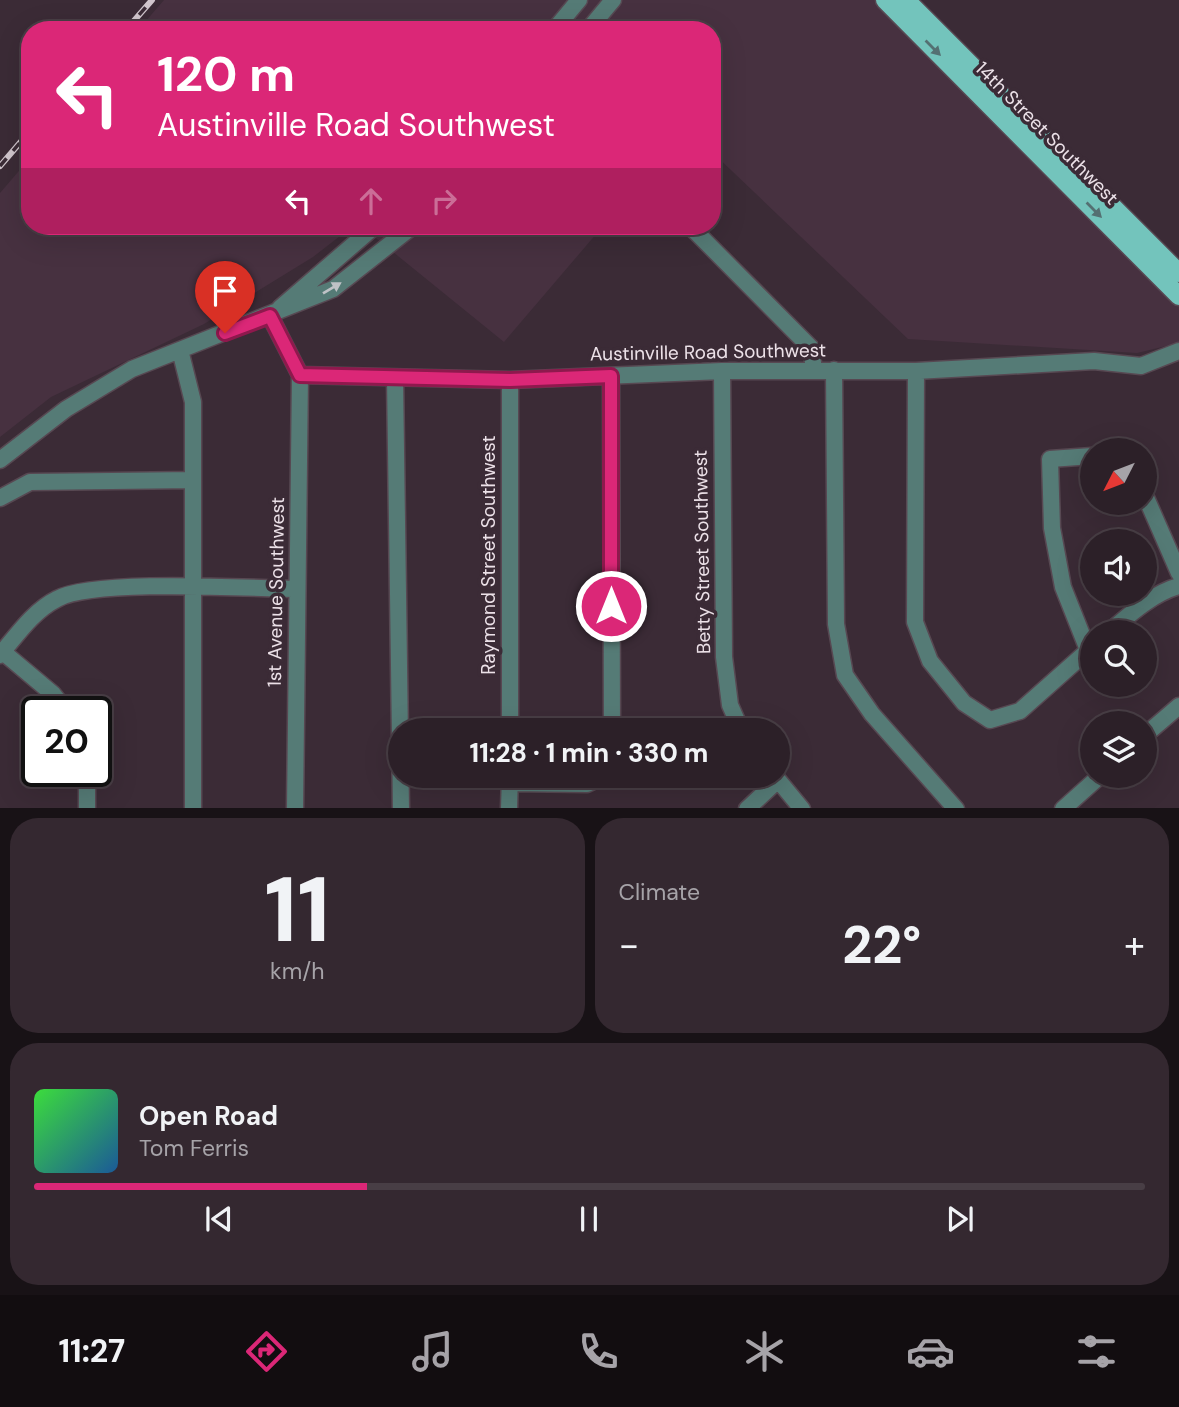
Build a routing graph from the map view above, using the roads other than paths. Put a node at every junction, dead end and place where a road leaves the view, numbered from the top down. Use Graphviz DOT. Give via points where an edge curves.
graph roads {
  1 [pos="579,0"];
  2 [pos="613,0"];
  3 [pos="885,0"];
  4 [pos="906,0"];
  5 [pos="562,21"];
  6 [pos="596,21"];
  7 [pos="364,235"];
  8 [pos="401,235"];
  9 [pos="699,235"];
  10 [pos="1179,273"];
  11 [pos="1179,296"];
  12 [pos="270,316"];
  13 [pos="180,350"];
  14 [pos="1179,351"];
  15 [pos="814,370"];
  16 [pos="834,370"];
  17 [pos="722,371"];
  18 [pos="916,371"];
  19 [pos="300,375"];
  20 [pos="611,376"];
  21 [pos="395,378"];
  22 [pos="510,380"];
  23 [pos="1080,457"];
  24 [pos="0,460"];
  25 [pos="193,480"];
  26 [pos="0,498"];
  27 [pos="1154,515"];
  28 [pos="1179,573"];
  29 [pos="1179,586"];
  30 [pos="192,588"];
  31 [pos="296,589"];
  32 [pos="1125,620"];
  33 [pos="1080,625"];
  34 [pos="1,654"];
  35 [pos="1080,657"];
  36 [pos="55,696"];
  37 [pos="1179,706"];
  38 [pos="510,718"];
  39 [pos="612,718"];
  40 [pos="736,718"];
  41 [pos="1157,725"];
  42 [pos="87,787"];
  43 [pos="510,788"];
  44 [pos="766,788"];
  45 [pos="785,788"];
  46 [pos="1086,788"];
  47 [pos="87,808"];
  48 [pos="193,808"];
  49 [pos="295,808"];
  50 [pos="401,808"];
  51 [pos="509,808"];
  52 [pos="747,808"];
  53 [pos="802,808"];
  54 [pos="956,808"];
  55 [pos="1063,808"];
  1 -- 5 [label="street"];
  2 -- 6 [label="street"];
  3 -- 11 [label="main road, 14th Street Southwest, one-way"];
  4 -- 10 [label="main road, 14th Street Southwest"];
  7 -- 12 [label="street"];
  12 -- 8 [label="street, one-way" via="333,289"];
  9 -- 15 [label="street" via="811,348"];
  12 -- 13 [label="street"];
  12 -- 19 [label="street"];
  13 -- 24 [label="street" via="91,392"];
  13 -- 25 [label="street" via="193,402"];
  14 -- 18 [label="street, Austinville Road Southwest" via="1141,366 1094,360"];
  15 -- 16 [label="street, Austinville Road Southwest"];
  15 -- 17 [label="street, Austinville Road Southwest"];
  16 -- 18 [label="street, Austinville Road Southwest"];
  16 -- 54 [label="street" via="836,624 845,674 872,714"];
  17 -- 20 [label="street, Austinville Road Southwest"];
  17 -- 40 [label="street, Betty Street Southwest" via="724,657"];
  18 -- 35 [label="street" via="915,622 930,661 964,703 990,720 1020,711"];
  19 -- 21 [label="street, Austinville Road Southwest"];
  19 -- 31 [label="street, 1st Avenue Southwest"];
  20 -- 22 [label="street, Austinville Road Southwest"];
  20 -- 39 [label="street"];
  21 -- 22 [label="street, Austinville Road Southwest"];
  21 -- 50 [label="street"];
  22 -- 38 [label="street, Raymond Street Southwest"];
  23 -- 33 [label="street" via="1050,459 1052,528 1063,587"];
  25 -- 26 [label="street" via="30,482"];
  25 -- 30 [label="street"];
  27 -- 28 [label="street"];
  29 -- 32 [label="street"];
  30 -- 31 [label="street"];
  30 -- 34 [label="street" via="69,593 43,608"];
  30 -- 48 [label="street"];
  31 -- 49 [label="street, 1st Avenue Southwest"];
  34 -- 36 [label="street"];
  37 -- 41 [label="street"];
  42 -- 47 [label="street"];
  43 -- 51 [label="street"];
  44 -- 52 [label="street"];
  45 -- 53 [label="street"];
  46 -- 55 [label="street"];
}
